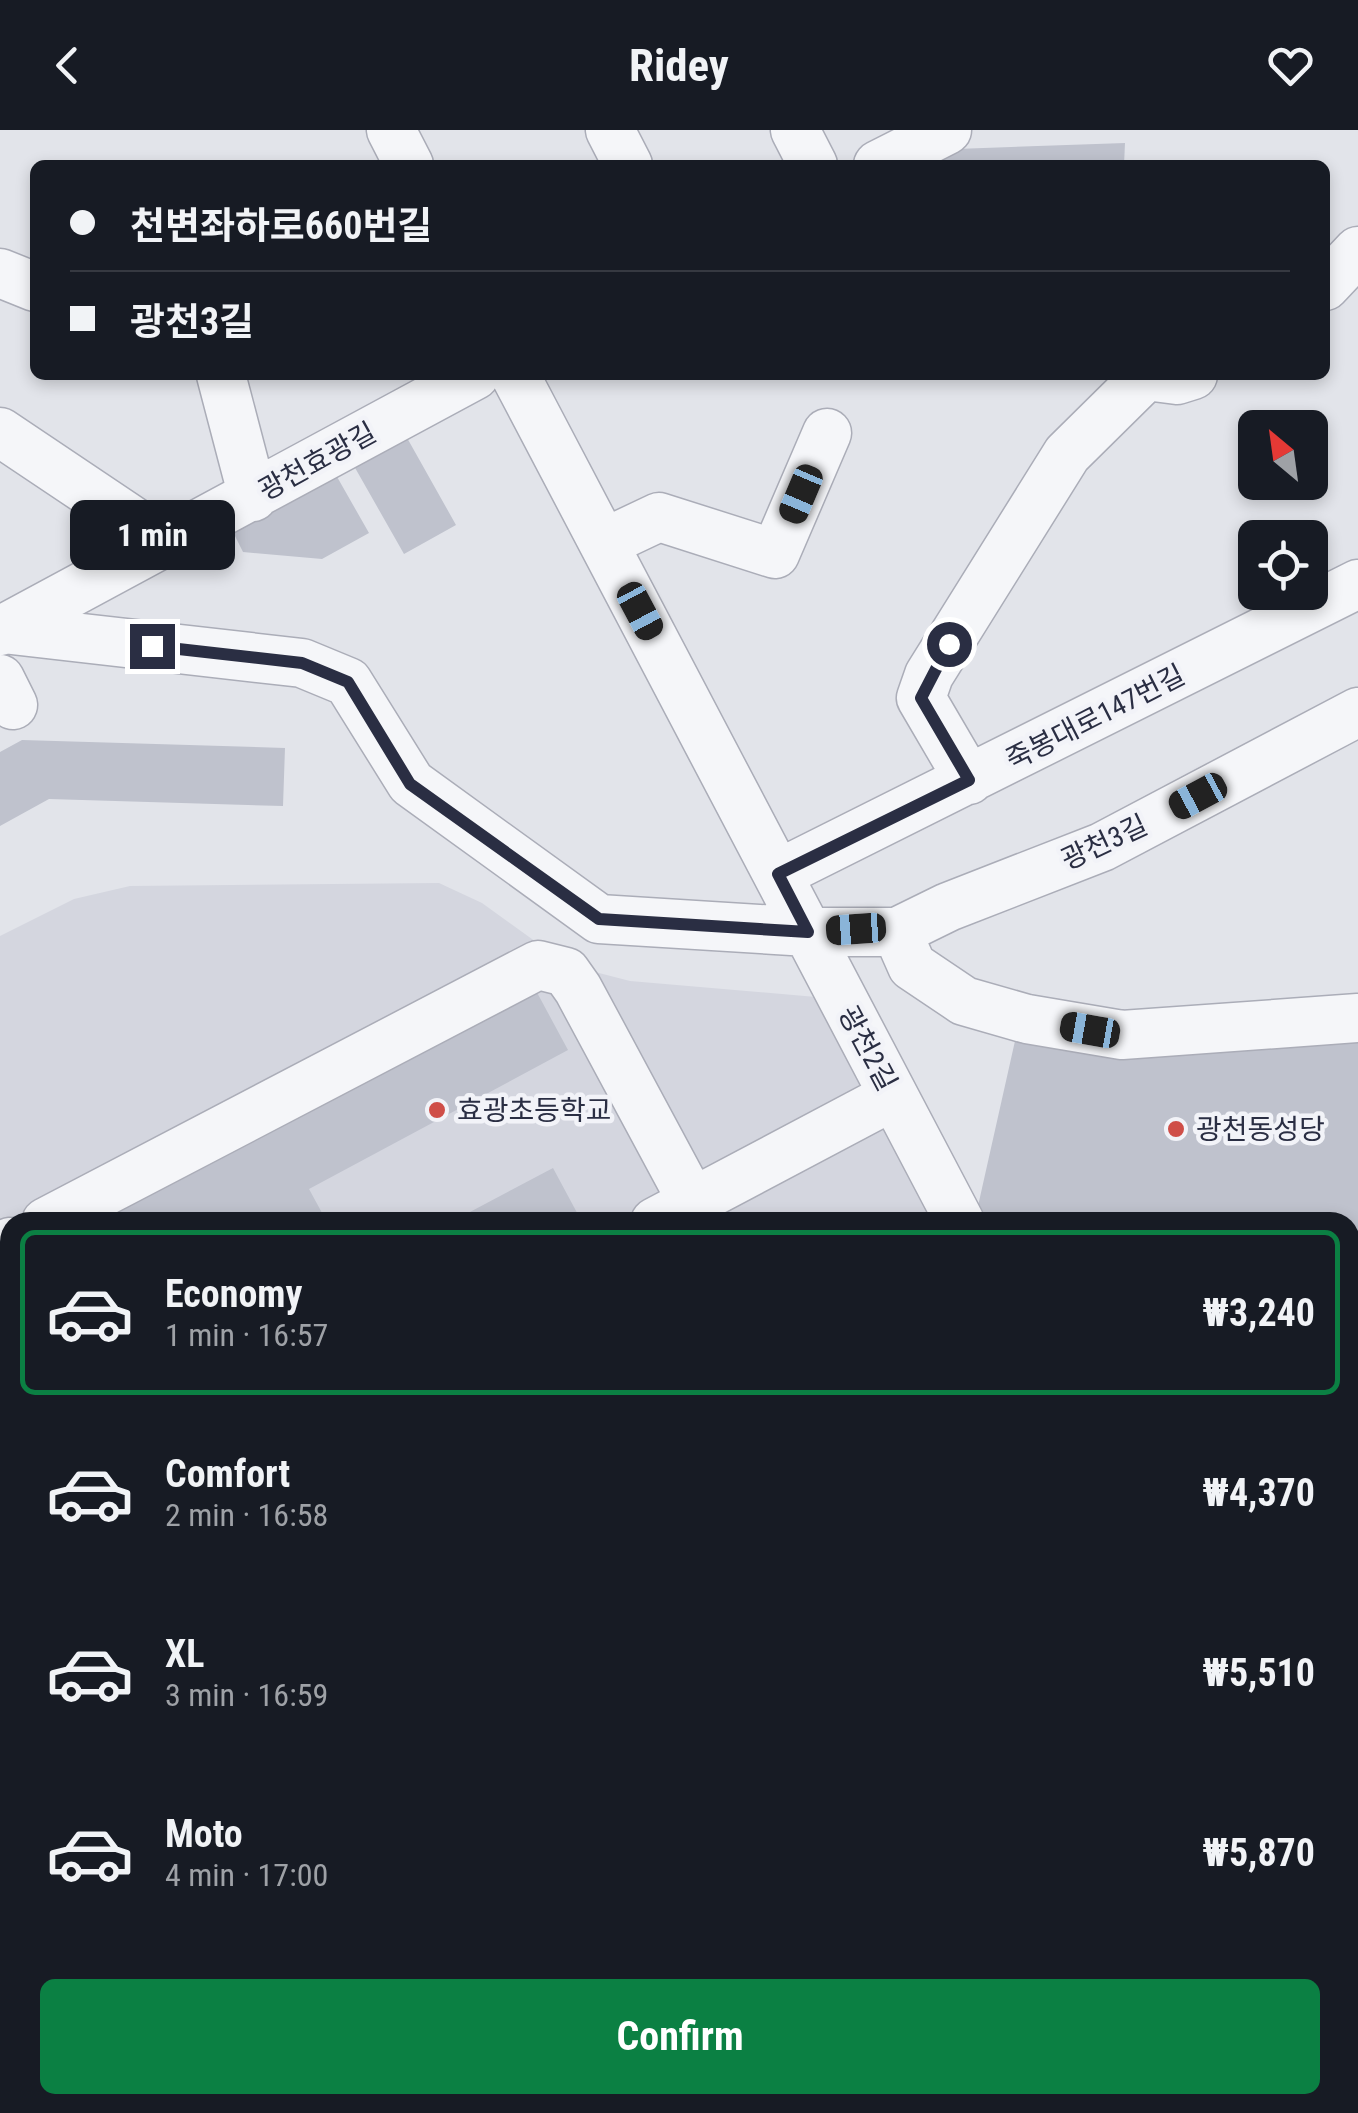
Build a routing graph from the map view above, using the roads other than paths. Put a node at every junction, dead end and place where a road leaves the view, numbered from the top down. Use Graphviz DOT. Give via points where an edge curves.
graph roads {
  1 [pos="391,130"];
  2 [pos="610,130"];
  3 [pos="795,130"];
  4 [pos="947,130"];
  5 [pos="406,160"];
  6 [pos="625,160"];
  7 [pos="810,160"];
  8 [pos="888,160"];
  9 [pos="1358,251"];
  10 [pos="0,273"];
  11 [pos="1330,281"];
  12 [pos="30,285"];
  13 [pos="223,380"];
  14 [pos="466,380"];
  15 [pos="518,380"];
  16 [pos="1142,380"];
  17 [pos="0,432"];
  18 [pos="827,433"];
  19 [pos="253,497"];
  20 [pos="604,543"];
  21 [pos="167,544"];
  22 [pos="1358,584"];
  23 [pos="2,630"];
  24 [pos="1358,712"];
  25 [pos="969,780"];
  26 [pos="778,874"];
  27 [pos="808,932"];
  28 [pos="897,932"];
  29 [pos="1358,1018"];
  30 [pos="893,1096"];
  31 [pos="65,1212"];
  32 [pos="674,1212"];
  33 [pos="676,1212"];
  34 [pos="955,1212"];
  1 -- 5 [label="street"];
  2 -- 6 [label="street"];
  3 -- 7 [label="street"];
  4 -- 8 [label="street"];
  9 -- 11 [label="street"];
  10 -- 12 [label="street"];
  13 -- 19 [label="street"];
  14 -- 19 [label="street, 광천효광길"];
  15 -- 20 [label="street, 광천2길"];
  16 -- 25 [label="street" via="1067,454 929,676 921,698"];
  17 -- 21 [label="street"];
  18 -- 20 [label="street" via="776,554 659,517"];
  19 -- 21 [label="street, 광천효광길"];
  20 -- 26 [label="street, 광천2길"];
  21 -- 23 [label="street, 광천효광길"];
  22 -- 25 [label="street, 죽봉대로147번길"];
  23 -- 27 [label="street, 광천3길" via="302,663 348,682 410,784 599,919"];
  24 -- 28 [label="street, 광천3길" via="1102,847"];
  25 -- 26 [label="street, 죽봉대로147번길"];
  26 -- 27 [label="street, 광천2길"];
  27 -- 28 [label="street, 광천3길"];
  27 -- 30 [label="street, 광천2길"];
  28 -- 29 [label="street" via="912,966 964,1001 1027,1018 1122,1035"];
  30 -- 33 [label="street"];
  30 -- 34 [label="street, 광천2길"];
  31 -- 32 [label="street" via="538,965 566,972 578,989"];
}
